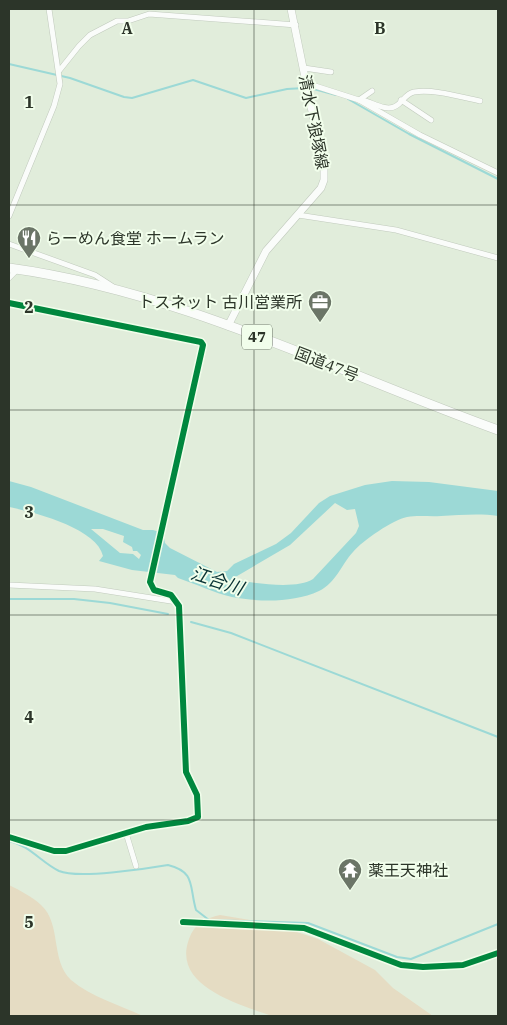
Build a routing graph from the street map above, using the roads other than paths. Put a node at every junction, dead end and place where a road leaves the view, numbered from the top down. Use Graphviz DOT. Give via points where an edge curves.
graph roads {
  1 [pos="48,9"];
  2 [pos="291,9"];
  3 [pos="296,24"];
  4 [pos="304,68"];
  5 [pos="331,72"];
  6 [pos="59,74"];
  7 [pos="307,87"];
  8 [pos="372,91"];
  9 [pos="359,100"];
  10 [pos="401,100"];
  11 [pos="480,101"];
  12 [pos="431,120"];
  13 [pos="498,173"];
  14 [pos="298,215"];
  15 [pos="9,216"];
  16 [pos="9,244"];
  17 [pos="498,258"];
  18 [pos="13,269"];
  19 [pos="9,278"];
  20 [pos="116,290"];
  21 [pos="9,303"];
  22 [pos="228,326"];
  23 [pos="498,430"];
  24 [pos="9,585"];
  25 [pos="178,602"];
  26 [pos="126,833"];
  27 [pos="9,836"];
  28 [pos="136,866"];
  29 [pos="183,922"];
  30 [pos="498,954"];
  1 -- 6 [label="street"];
  2 -- 3 [label="main road, 清水下狼塚線"];
  3 -- 4 [label="main road, 清水下狼塚線"];
  3 -- 6 [label="street" via="149,14 117,21 90,35"];
  4 -- 5 [label="street"];
  4 -- 7 [label="main road, 清水下狼塚線"];
  6 -- 15 [label="street" via="60,84 54,106"];
  7 -- 9 [label="street"];
  7 -- 14 [label="main road, 清水下狼塚線" via="316,122 324,180"];
  8 -- 9 [label="street"];
  9 -- 10 [label="street" via="391,107"];
  9 -- 13 [label="street" via="433,142"];
  10 -- 11 [label="street" via="408,94 433,92"];
  10 -- 12 [label="street"];
  14 -- 17 [label="street" via="396,230"];
  14 -- 22 [label="main road, 清水下狼塚線" via="262,258"];
  16 -- 20 [label="street" via="95,275"];
  18 -- 19 [label="street"];
  18 -- 20 [label="highway, 国道47号 / 47"];
  20 -- 22 [label="highway, 国道47号 / 47"];
  21 -- 25 [label="street" via="203,345 150,582 154,590 171,595"];
  22 -- 23 [label="highway, 国道47号 / 47"];
  24 -- 25 [label="street" via="95,589"];
  25 -- 26 [label="street" via="186,772 200,813 194,820"];
  26 -- 27 [label="street" via="66,851 54,851"];
  26 -- 28 [label="street"];
  29 -- 30 [label="street" via="304,928 401,965 463,965"];
}
